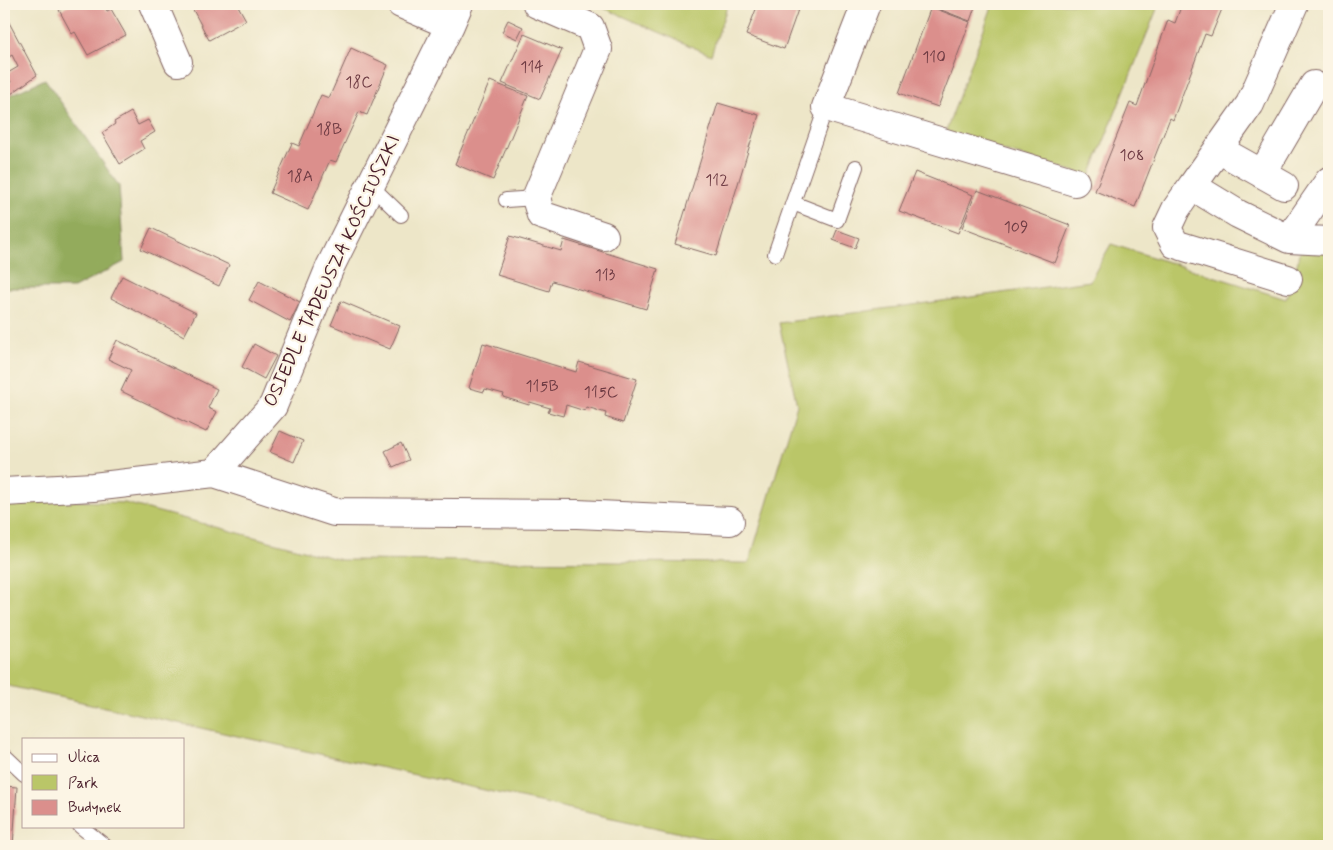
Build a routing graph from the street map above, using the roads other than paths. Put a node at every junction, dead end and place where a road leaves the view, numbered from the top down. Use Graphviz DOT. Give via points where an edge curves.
graph roads {
  1 [pos="153,4"];
  2 [pos="401,4"];
  3 [pos="537,4"];
  4 [pos="866,4"];
  5 [pos="1294,4"];
  6 [pos="454,15"];
  7 [pos="178,62"];
  8 [pos="1314,85"];
  9 [pos="826,107"];
  10 [pos="1218,149"];
  11 [pos="856,167"];
  12 [pos="1329,181"];
  13 [pos="1075,182"];
  14 [pos="371,186"];
  15 [pos="1192,186"];
  16 [pos="536,198"];
  17 [pos="506,200"];
  18 [pos="793,203"];
  19 [pos="402,215"];
  20 [pos="604,236"];
  21 [pos="1289,239"];
  22 [pos="1329,241"];
  23 [pos="774,254"];
  24 [pos="1288,279"];
  25 [pos="214,473"];
  26 [pos="4,492"];
  27 [pos="730,521"];
  28 [pos="4,755"];
  29 [pos="22,772"];
  30 [pos="82,828"];
  31 [pos="105,846"];
  1 -- 7 [label="street"];
  2 -- 6 [label="street"];
  3 -- 16 [label="street" via="590,27 598,49"];
  4 -- 9 [label="street"];
  5 -- 10 [label="street" via="1250,104"];
  6 -- 14 [label="street, OSIEDLE TADEUSZA KOŚCIUSZKI"];
  8 -- 10 [label="street" via="1273,180"];
  9 -- 13 [label="street"];
  9 -- 18 [label="lane"];
  10 -- 15 [label="street"];
  11 -- 18 [label="lane" via="836,220"];
  12 -- 21 [label="street"];
  14 -- 19 [label="lane"];
  14 -- 25 [label="street, OSIEDLE TADEUSZA KOŚCIUSZKI" via="330,267 273,406"];
  15 -- 21 [label="street" via="1238,214"];
  15 -- 24 [label="street" via="1167,228 1176,244"];
  16 -- 17 [label="lane"];
  16 -- 20 [label="street" via="541,215"];
  18 -- 23 [label="lane"];
  21 -- 22 [label="street"];
  25 -- 26 [label="street" via="93,487"];
  25 -- 27 [label="street" via="334,512 577,514"];
  28 -- 29 [label="lane"];
  30 -- 31 [label="lane"];
}
